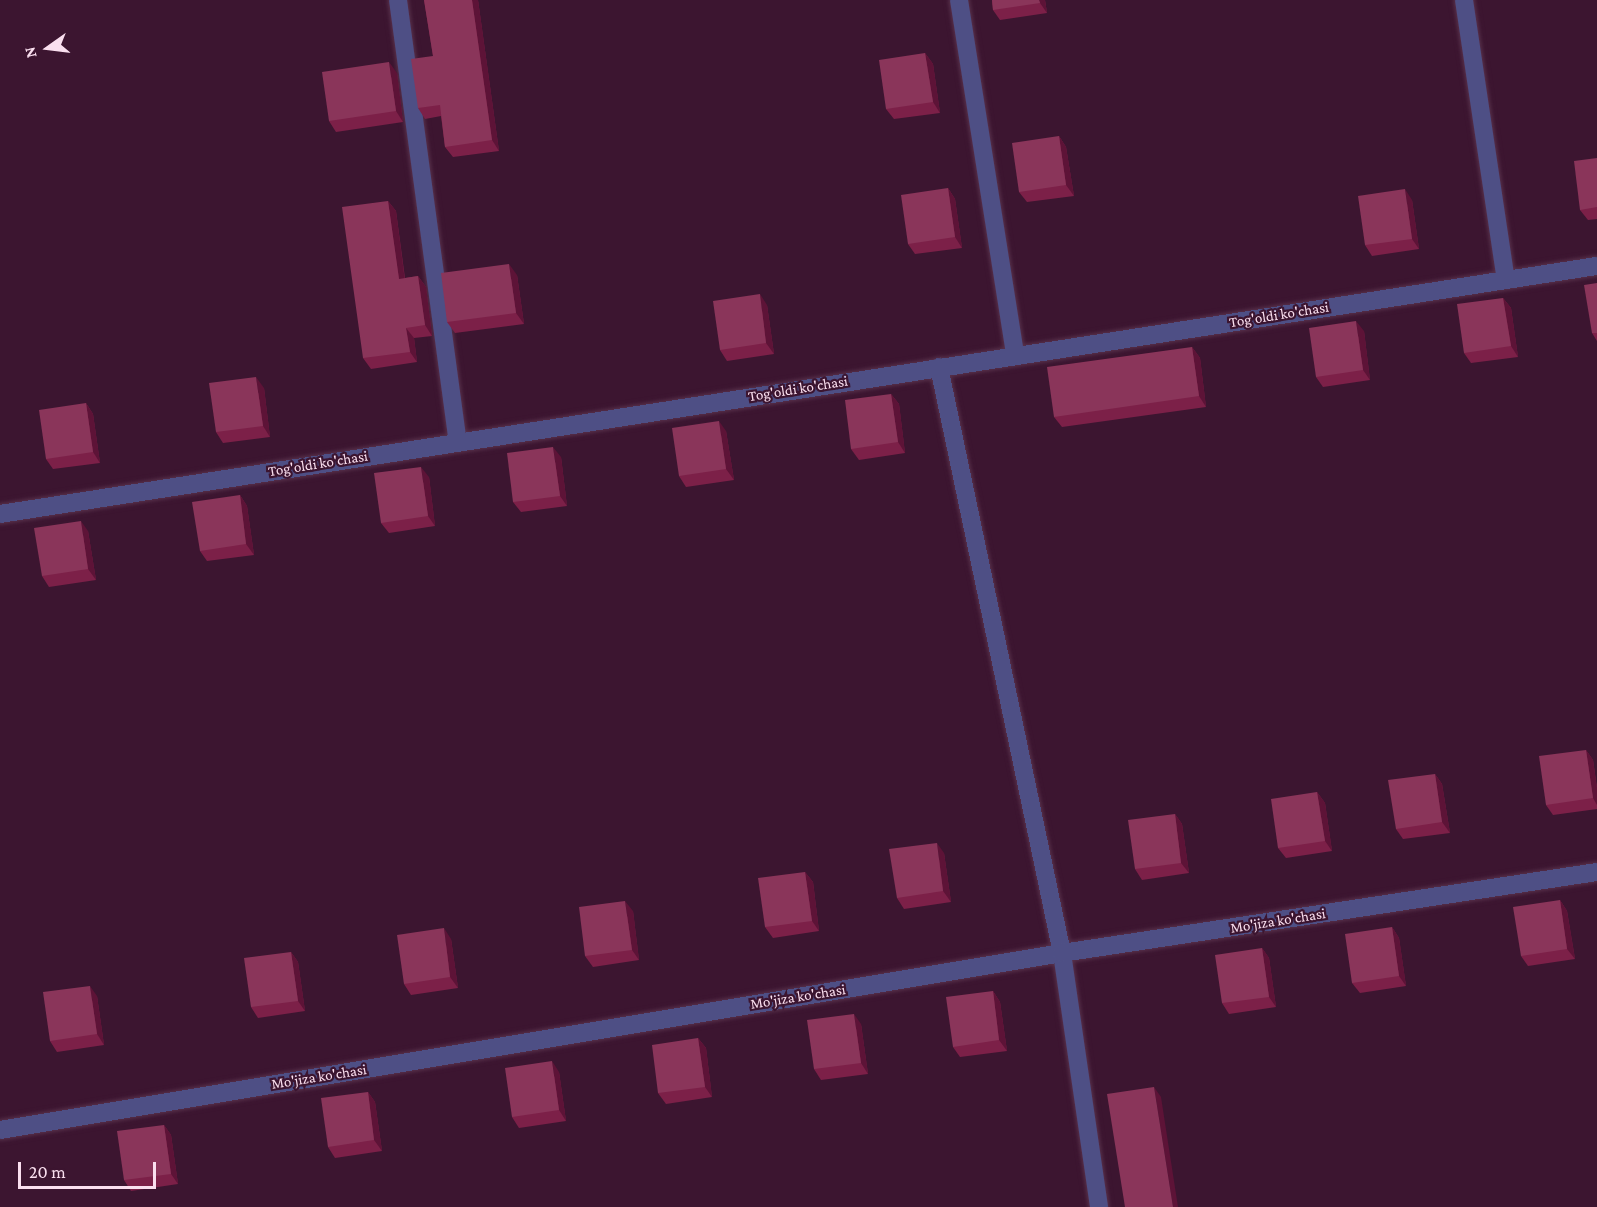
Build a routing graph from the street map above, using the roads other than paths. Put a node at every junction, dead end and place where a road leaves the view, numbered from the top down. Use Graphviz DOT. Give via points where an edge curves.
graph roads {
  1 [pos="398,0"];
  2 [pos="959,0"];
  3 [pos="1464,0"];
  4 [pos="1597,266"];
  5 [pos="1506,280"];
  6 [pos="1015,355"];
  7 [pos="939,367"];
  8 [pos="458,442"];
  9 [pos="0,514"];
  10 [pos="1597,872"];
  11 [pos="1062,953"];
  12 [pos="0,1130"];
  13 [pos="1099,1207"];
  1 -- 8 [label="street"];
  2 -- 6 [label="street"];
  3 -- 5 [label="street"];
  4 -- 5 [label="street, Tog'oldi ko'chasi"];
  5 -- 6 [label="street, Tog'oldi ko'chasi"];
  6 -- 7 [label="street, Tog'oldi ko'chasi"];
  7 -- 8 [label="street, Tog'oldi ko'chasi"];
  7 -- 11 [label="street"];
  8 -- 9 [label="street, Tog'oldi ko'chasi"];
  10 -- 11 [label="street, Mo'jiza ko'chasi"];
  11 -- 12 [label="street, Mo'jiza ko'chasi"];
  11 -- 13 [label="street"];
}
